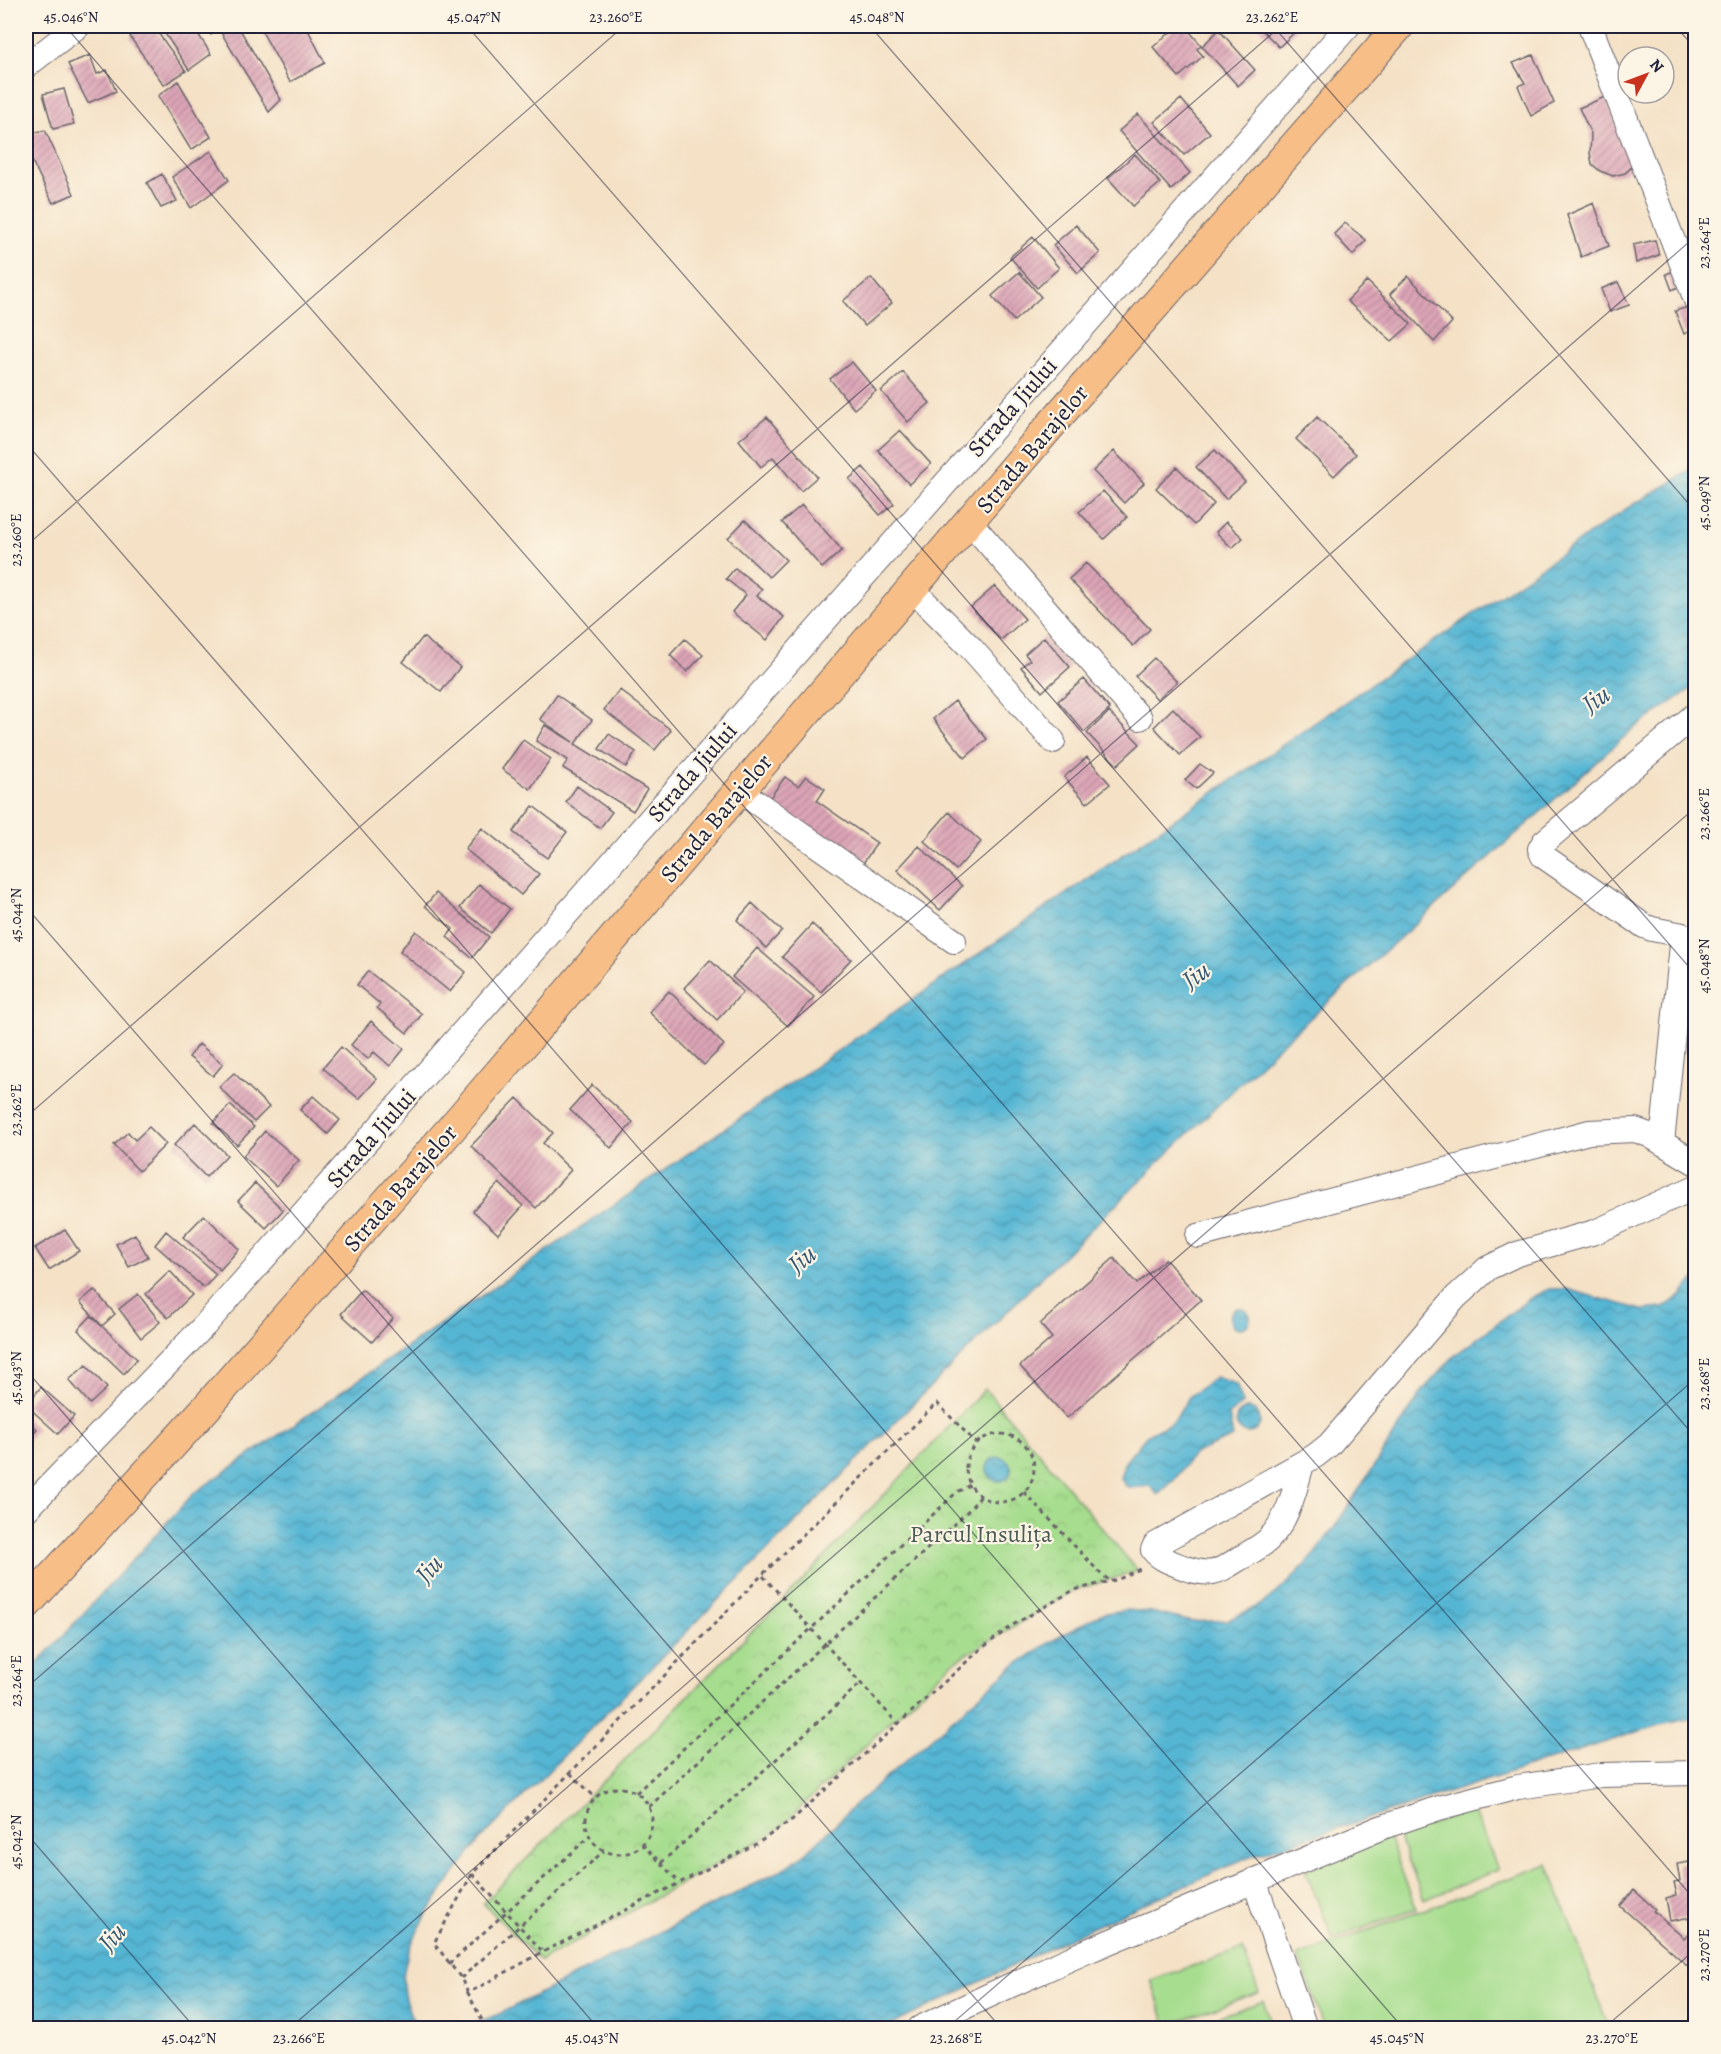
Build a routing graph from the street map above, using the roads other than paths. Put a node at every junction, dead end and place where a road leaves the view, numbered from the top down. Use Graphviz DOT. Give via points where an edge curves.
graph roads {
  1 [pos="78,26"];
  2 [pos="1348,26"];
  3 [pos="1399,26"];
  4 [pos="1590,26"];
  5 [pos="26,66"];
  6 [pos="1695,300"];
  7 [pos="970,522"];
  8 [pos="912,589"];
  9 [pos="1695,714"];
  10 [pos="1140,718"];
  11 [pos="1053,741"];
  12 [pos="740,791"];
  13 [pos="1689,935"];
  14 [pos="954,941"];
  15 [pos="1662,1143"];
  16 [pos="1695,1163"];
  17 [pos="1695,1187"];
  18 [pos="1198,1236"];
  19 [pos="1302,1464"];
  20 [pos="26,1510"];
  21 [pos="26,1605"];
  22 [pos="1695,1773"];
  23 [pos="1254,1880"];
  24 [pos="1304,2025"];
  25 [pos="920,2028"];
  1 -- 5 [label="street"];
  2 -- 20 [label="street, Strada Jiului" via="205,1325"];
  3 -- 7 [label="main road, Strada Barajelor"];
  4 -- 6 [label="street"];
  7 -- 8 [label="main road, Strada Barajelor"];
  7 -- 10 [label="street"];
  8 -- 11 [label="street" via="970,646"];
  8 -- 12 [label="main road, Strada Barajelor"];
  9 -- 13 [label="street" via="1540,849 1543,856 1644,926"];
  12 -- 14 [label="street"];
  12 -- 21 [label="main road, Strada Barajelor" via="303,1298"];
  13 -- 15 [label="street"];
  15 -- 16 [label="street"];
  15 -- 18 [label="street" via="1635,1130 1589,1132"];
  17 -- 19 [label="street" via="1595,1232 1517,1254 1488,1268 1456,1298 1329,1445"];
  19 -- 19 [label="street" via="1155,1545 1153,1550 1158,1557 1202,1574 1219,1571 1268,1539 1294,1496"];
  22 -- 23 [label="street" via="1601,1775 1518,1787 1380,1828"];
  23 -- 24 [label="street"];
  23 -- 25 [label="street"];
}
